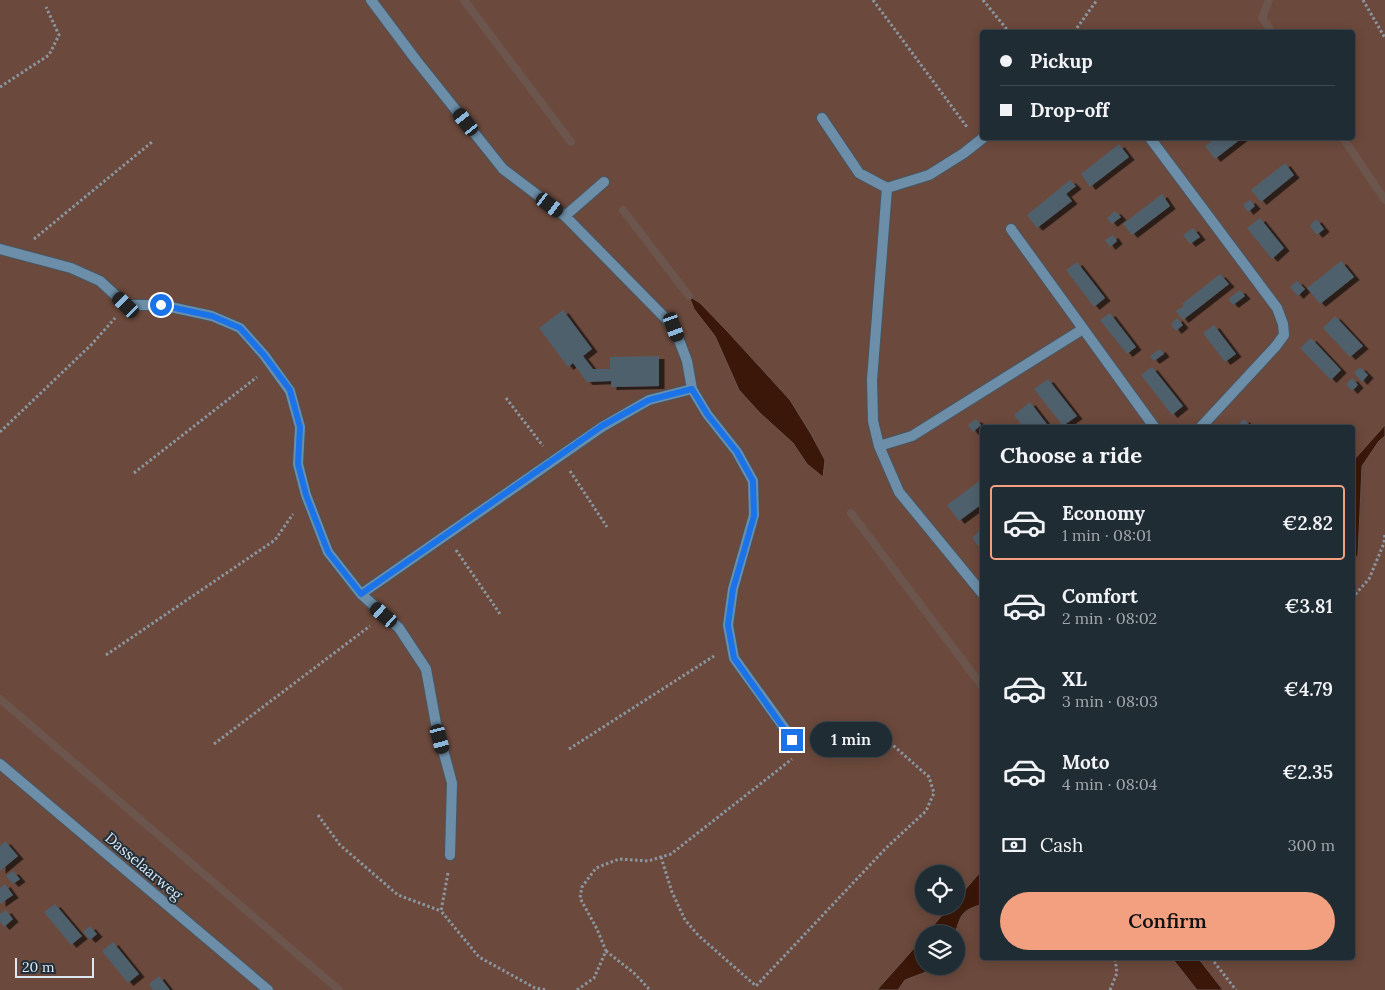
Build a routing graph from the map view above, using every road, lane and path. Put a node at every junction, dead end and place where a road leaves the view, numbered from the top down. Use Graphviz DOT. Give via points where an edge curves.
graph roads {
  1 [pos="371,0"];
  2 [pos="873,0"];
  3 [pos="983,0"];
  4 [pos="1098,0"];
  5 [pos="1363,0"];
  6 [pos="46,7"];
  7 [pos="1007,30"];
  8 [pos="1076,30"];
  9 [pos="1385,38"];
  10 [pos="0,87"];
  11 [pos="822,118"];
  12 [pos="980,140"];
  13 [pos="1151,140"];
  14 [pos="152,142"];
  15 [pos="604,182"];
  16 [pos="887,188"];
  17 [pos="565,216"];
  18 [pos="1011,229"];
  19 [pos="0,249"];
  20 [pos="16,253"];
  21 [pos="126,305"];
  22 [pos="1083,328"];
  23 [pos="272,366"];
  24 [pos="692,389"];
  25 [pos="506,398"];
  26 [pos="1153,425"];
  27 [pos="1203,425"];
  28 [pos="0,432"];
  29 [pos="878,446"];
  30 [pos="557,458"];
  31 [pos="134,473"];
  32 [pos="306,495"];
  33 [pos="608,527"];
  34 [pos="1385,533"];
  35 [pos="446,535"];
  36 [pos="980,591"];
  37 [pos="361,594"];
  38 [pos="1355,595"];
  39 [pos="500,614"];
  40 [pos="384,615"];
  41 [pos="732,645"];
  42 [pos="106,655"];
  43 [pos="792,740"];
  44 [pos="214,744"];
  45 [pos="568,749"];
  46 [pos="803,750"];
  47 [pos="0,764"];
  48 [pos="318,815"];
  49 [pos="450,855"];
  50 [pos="661,857"];
  51 [pos="441,911"];
  52 [pos="606,951"];
  53 [pos="1116,960"];
  54 [pos="1213,960"];
  55 [pos="268,990"];
  56 [pos="547,990"];
  57 [pos="577,990"];
  58 [pos="650,990"];
  59 [pos="1110,990"];
  60 [pos="1236,990"];
  1 -- 17 [label="street" via="503,169"];
  2 -- 12 [label="path"];
  3 -- 7 [label="path"];
  4 -- 8 [label="path"];
  5 -- 9 [label="path"];
  6 -- 10 [label="path" via="59,35 49,55"];
  11 -- 16 [label="street" via="859,173"];
  12 -- 16 [label="street" via="929,175"];
  13 -- 27 [label="street" via="1277,308 1283,324 1284,335 1276,346"];
  14 -- 20 [label="path"];
  15 -- 17 [label="street"];
  16 -- 29 [label="street" via="872,380 873,421"];
  17 -- 24 [label="street" via="674,327 687,361"];
  18 -- 22 [label="street"];
  19 -- 20 [label="street"];
  20 -- 21 [label="street" via="71,268 100,281"];
  21 -- 23 [label="street" via="161,305 212,316 240,328"];
  21 -- 28 [label="path" via="92,344"];
  22 -- 26 [label="street"];
  22 -- 29 [label="street" via="912,436"];
  23 -- 31 [label="path"];
  23 -- 32 [label="street" via="290,390 300,427 298,464"];
  24 -- 30 [label="street" via="649,400 602,426"];
  24 -- 41 [label="street" via="737,452 753,481 754,516 733,589 728,625"];
  25 -- 30 [label="path"];
  29 -- 36 [label="street" via="899,492"];
  30 -- 33 [label="path"];
  30 -- 35 [label="street"];
  32 -- 37 [label="street" via="328,552"];
  32 -- 42 [label="path" via="275,540"];
  34 -- 38 [label="path" via="1370,579"];
  35 -- 37 [label="street"];
  35 -- 39 [label="path"];
  37 -- 40 [label="street"];
  40 -- 44 [label="path"];
  40 -- 49 [label="street" via="399,628 426,669 452,783"];
  41 -- 43 [label="street" via="734,658"];
  41 -- 45 [label="path"];
  43 -- 46 [label="path"];
  46 -- 50 [label="path" via="671,854"];
  46 -- 50 [label="path" via="821,739 853,729 880,733 929,777 934,793 926,811 886,848 756,986 685,920"];
  47 -- 55 [label="street, Dasselaarweg"];
  48 -- 51 [label="path" via="340,845 398,895"];
  49 -- 51 [label="path"];
  50 -- 52 [label="path" via="619,859 596,868 582,887 580,898 598,929"];
  51 -- 56 [label="path" via="479,957 536,988"];
  52 -- 57 [label="path" via="594,978"];
  52 -- 58 [label="path"];
  53 -- 59 [label="path" via="1117,973"];
  54 -- 60 [label="path"];
}
